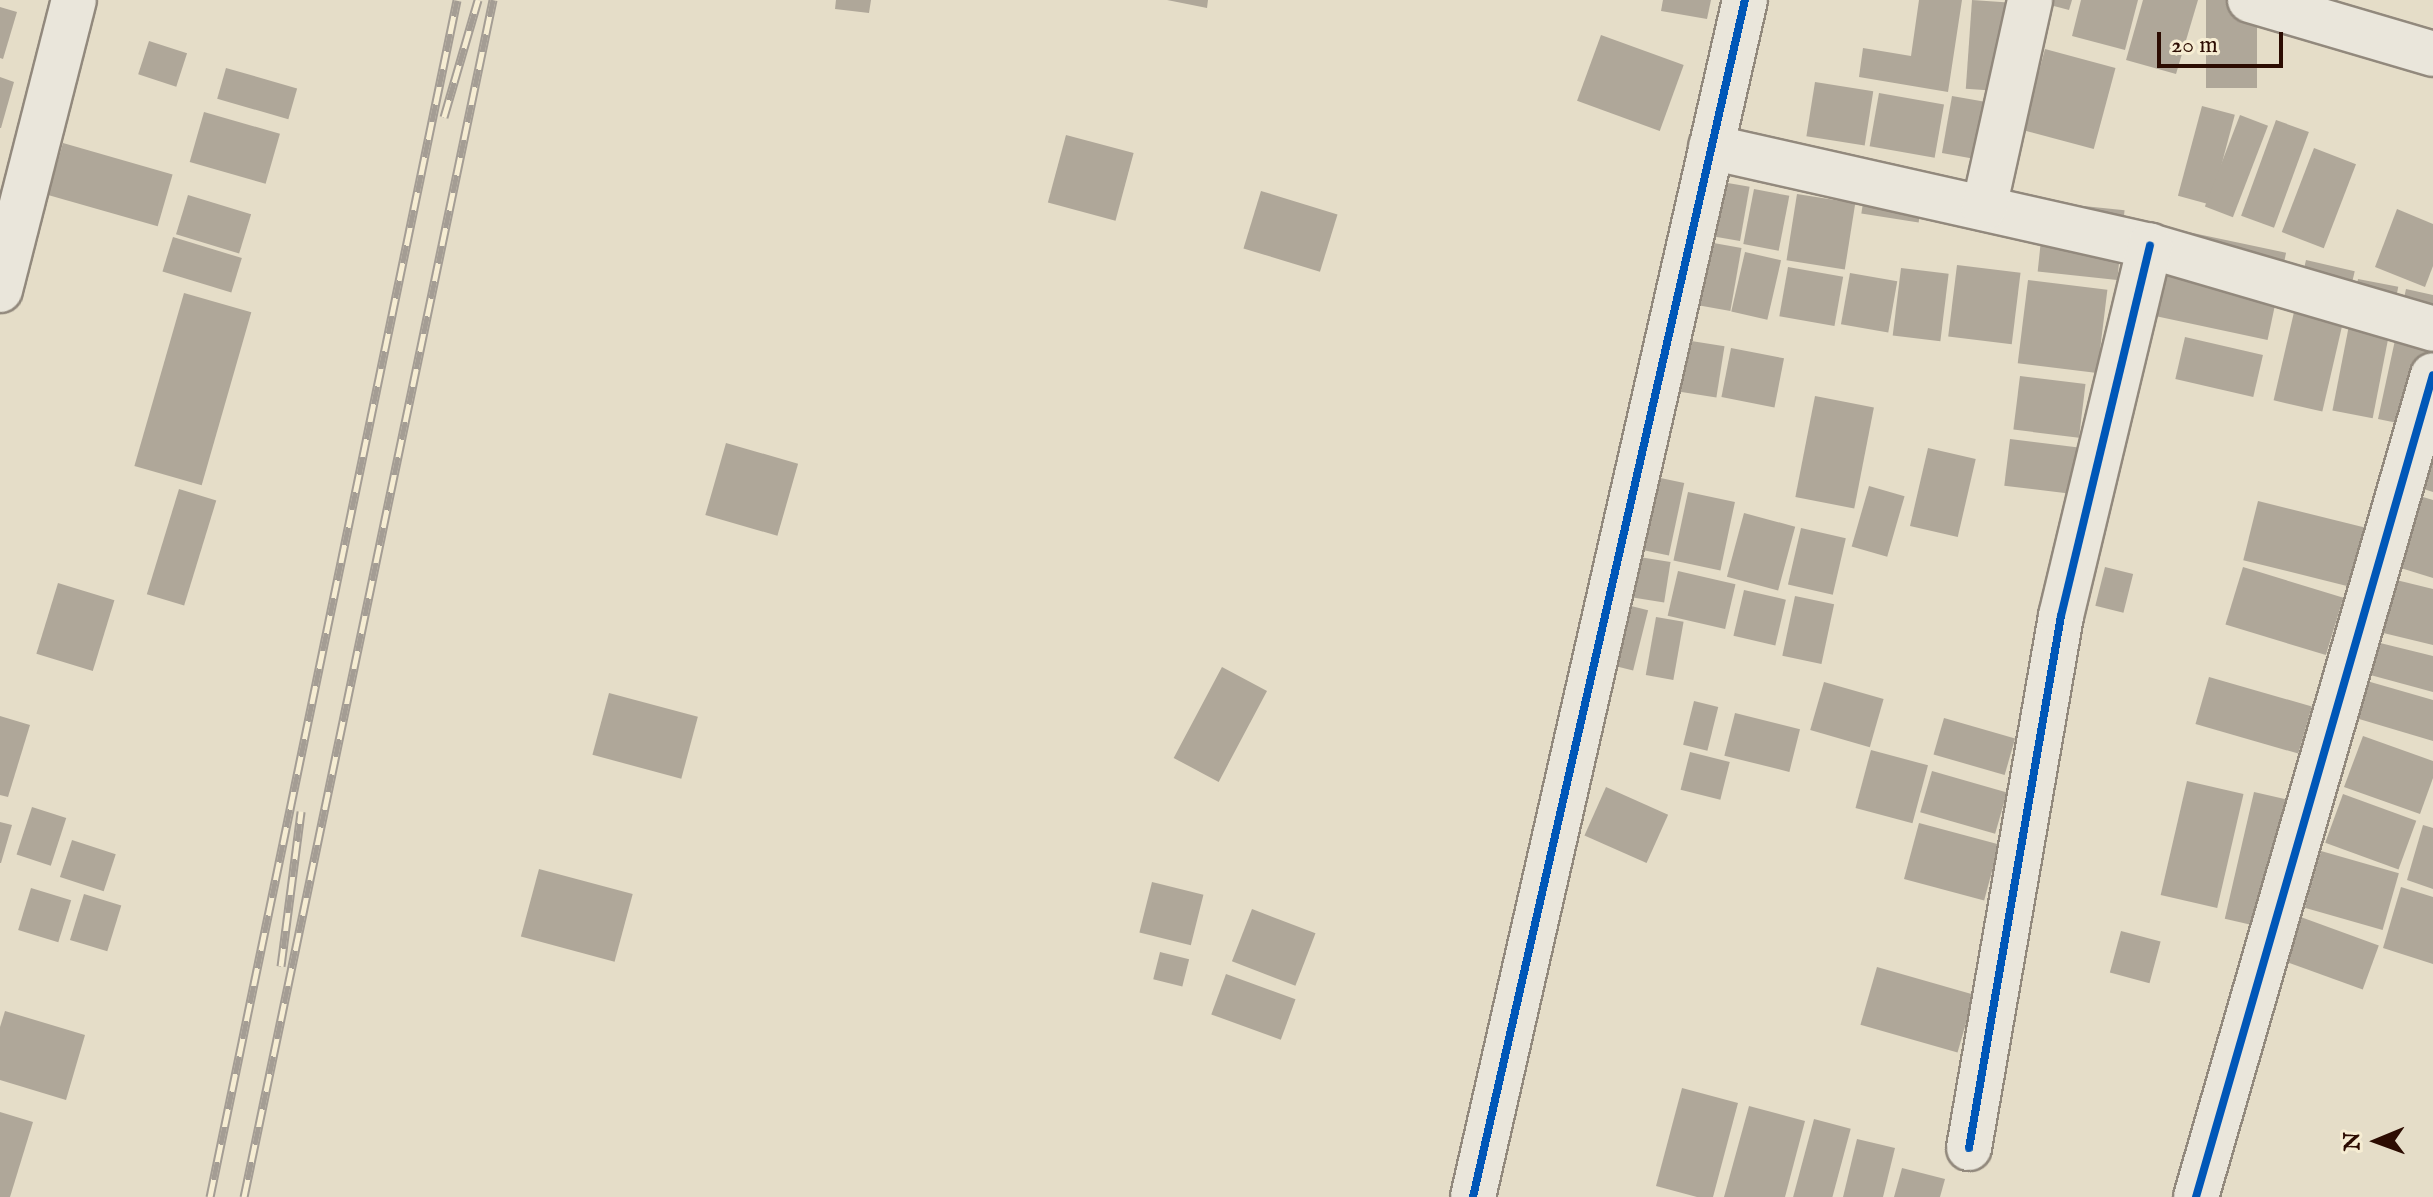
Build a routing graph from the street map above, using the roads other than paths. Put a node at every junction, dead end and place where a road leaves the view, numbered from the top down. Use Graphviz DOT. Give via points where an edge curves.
graph roads {
  1 [pos="74,0"];
  2 [pos="1745,0"];
  3 [pos="2030,0"];
  4 [pos="2250,0"];
  5 [pos="2433,54"];
  6 [pos="1711,147"];
  7 [pos="1984,208"];
  8 [pos="2150,246"];
  9 [pos="0,290"];
  10 [pos="2433,329"];
  11 [pos="2433,375"];
  12 [pos="1969,1148"];
  13 [pos="1476,1196"];
  14 [pos="2196,1197"];
  1 -- 9 [label="street"];
  2 -- 6 [label="street"];
  3 -- 7 [label="street"];
  4 -- 5 [label="street"];
  6 -- 7 [label="street"];
  6 -- 13 [label="street"];
  7 -- 8 [label="street"];
  8 -- 10 [label="street"];
  8 -- 12 [label="street" via="2061,616"];
  11 -- 14 [label="street"];
}
